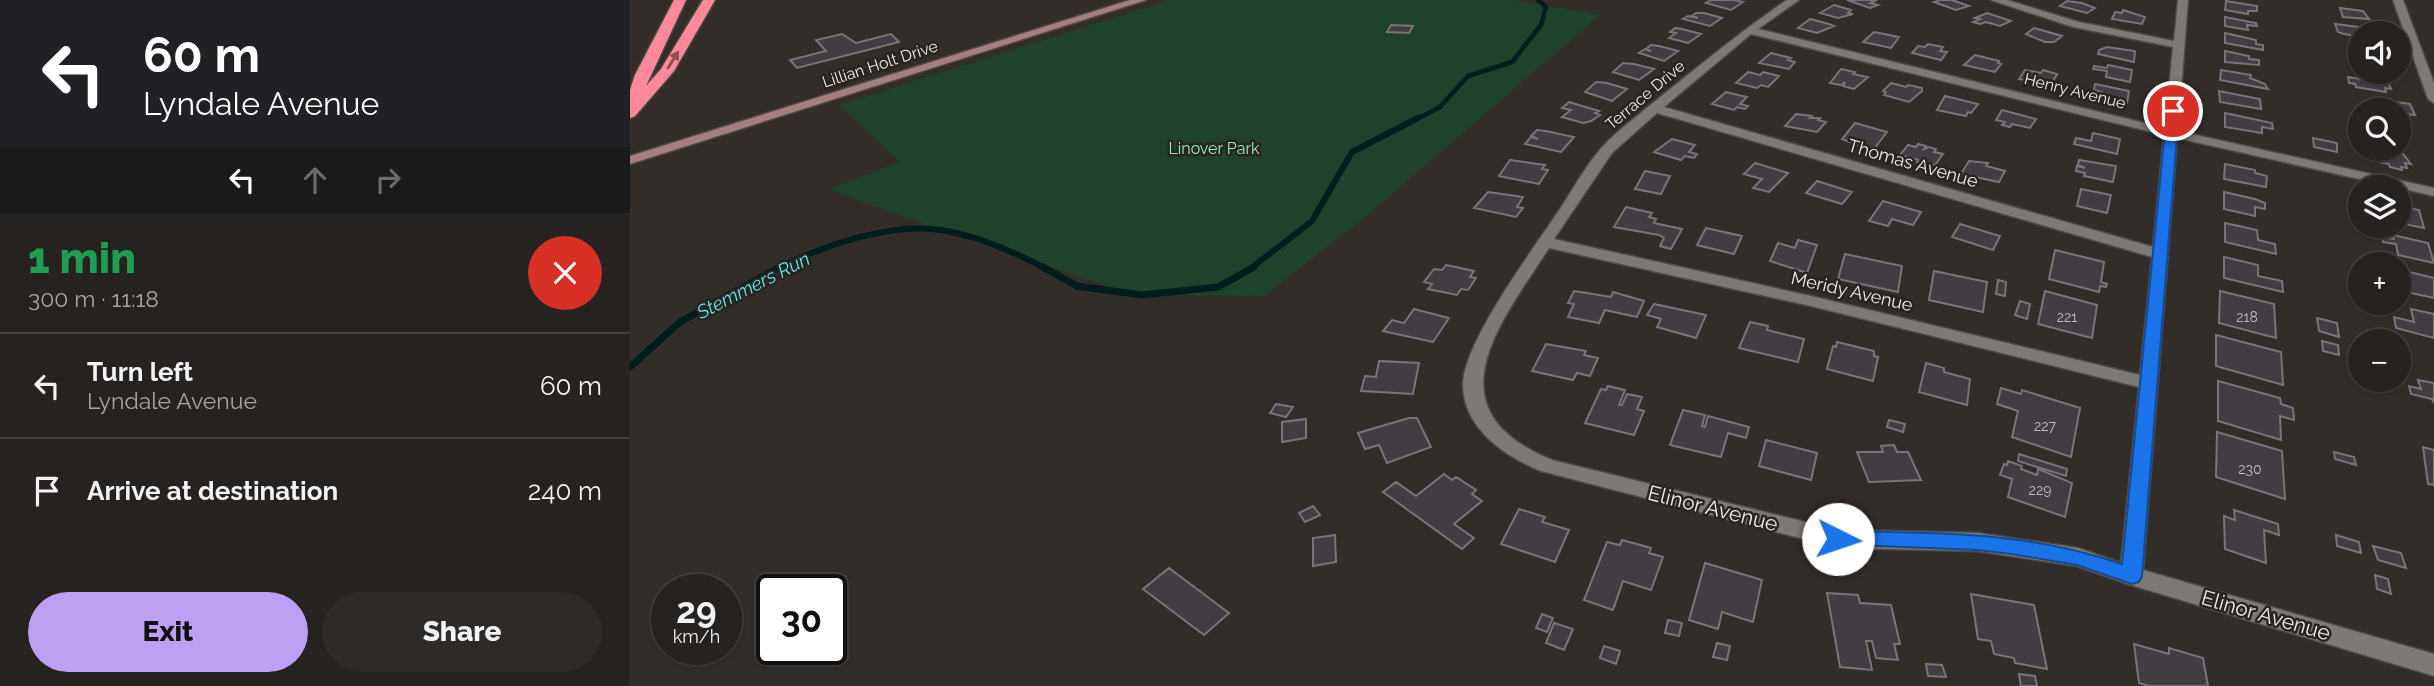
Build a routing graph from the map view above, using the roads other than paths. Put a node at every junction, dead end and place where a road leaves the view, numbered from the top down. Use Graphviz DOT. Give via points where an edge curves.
graph roads {
  1 [pos="680,0"];
  2 [pos="709,0"];
  3 [pos="1141,0"];
  4 [pos="1794,0"];
  5 [pos="1996,0"];
  6 [pos="2183,0"];
  7 [pos="2398,0"];
  8 [pos="1749,30"];
  9 [pos="2179,45"];
  10 [pos="2434,99"];
  11 [pos="1656,109"];
  12 [pos="630,113"];
  13 [pos="2171,133"];
  14 [pos="630,160"];
  15 [pos="2434,192"];
  16 [pos="1545,242"];
  17 [pos="2160,254"];
  18 [pos="2149,383"];
  19 [pos="2132,576"];
  20 [pos="2434,665"];
  1 -- 12 [label="highway" via="642,75"];
  12 -- 2 [label="highway, one-way" via="667,71"];
  3 -- 14 [label="main road, Lillian Holt Drive"];
  4 -- 8 [label="street, Terrace Drive"];
  5 -- 9 [label="street" via="2077,25"];
  6 -- 9 [label="street"];
  7 -- 10 [label="street"];
  8 -- 11 [label="street, Terrace Drive"];
  8 -- 13 [label="street, Henry Avenue"];
  9 -- 13 [label="street"];
  11 -- 16 [label="street, Terrace Drive" via="1606,151"];
  11 -- 17 [label="street, Thomas Avenue"];
  13 -- 15 [label="street, Henry Avenue"];
  13 -- 17 [label="street"];
  16 -- 18 [label="street, Meridy Avenue"];
  16 -- 19 [label="street, Elinor Avenue" via="1497,320 1477,361 1472,385 1485,421 1526,458 1838,539 2011,546 2078,557"];
  17 -- 18 [label="street"];
  18 -- 19 [label="street"];
  19 -- 20 [label="street, Elinor Avenue"];
}
